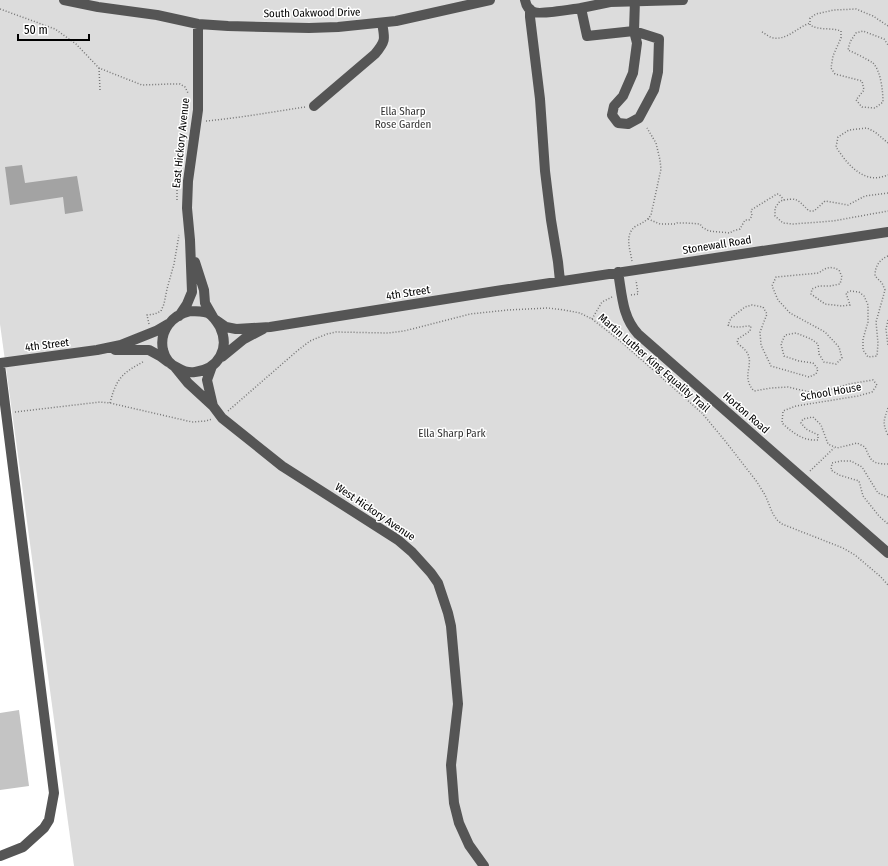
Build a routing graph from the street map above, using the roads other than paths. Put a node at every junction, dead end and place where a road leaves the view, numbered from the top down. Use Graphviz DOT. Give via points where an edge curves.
graph roads {
  1 [pos="64,0"];
  2 [pos="490,0"];
  3 [pos="683,0"];
  4 [pos="610,1"];
  5 [pos="635,1"];
  6 [pos="527,5"];
  7 [pos="581,8"];
  8 [pos="382,23"];
  9 [pos="198,24"];
  10 [pos="634,31"];
  11 [pos="310,106"];
  12 [pos="888,232"];
  13 [pos="190,240"];
  14 [pos="618,272"];
  15 [pos="555,282"];
  16 [pos="176,318"];
  17 [pos="214,319"];
  18 [pos="270,327"];
  19 [pos="97,350"];
  20 [pos="0,364"];
  21 [pos="214,364"];
  22 [pos="173,366"];
  23 [pos="213,406"];
  24 [pos="888,553"];
  25 [pos="0,856"];
  26 [pos="484,866"];
  1 -- 9 [label="street, South Oakwood Drive"];
  2 -- 8 [label="street, South Oakwood Drive"];
  3 -- 5 [label="street"];
  4 -- 5 [label="street"];
  4 -- 7 [label="street"];
  5 -- 10 [label="street"];
  6 -- 7 [label="street" via="533,12 542,13"];
  6 -- 15 [label="street" via="540,98 545,171 558,262"];
  7 -- 10 [label="street" via="587,36"];
  8 -- 9 [label="street, South Oakwood Drive" via="309,28"];
  8 -- 11 [label="street" via="383,44 375,54"];
  9 -- 13 [label="street, East Hickory Avenue" via="198,110 188,181"];
  10 -- 10 [label="street" via="637,43 633,73 612,114 618,123 628,124 639,118 654,90 658,72 659,38"];
  12 -- 14 [label="street, Stonewall Road"];
  13 -- 16 [label="street, East Hickory Avenue" via="192,292 187,304"];
  13 -- 17 [label="street, East Hickory Avenue" via="204,290 205,303"];
  14 -- 15 [label="street, Stonewall Road"];
  14 -- 24 [label="street, Horton Road" via="625,314 632,328"];
  15 -- 18 [label="street, 4th Street"];
  16 -- 17 [label="street" via="186,312 196,311 205,312"];
  16 -- 19 [label="street, 4th Street" via="156,331 129,342"];
  16 -- 22 [label="street" via="164,331 162,341 164,354"];
  17 -- 18 [label="street, 4th Street" via="226,327 236,329"];
  17 -- 21 [label="street" via="222,332 224,349"];
  18 -- 21 [label="street, 4th Street" via="244,339"];
  19 -- 20 [label="street, 4th Street"];
  19 -- 22 [label="street, 4th Street" via="149,350"];
  20 -- 25 [label="street" via="54,793 49,820 44,828 23,847"];
  21 -- 22 [label="street" via="195,372"];
  21 -- 23 [label="street, West Hickory Avenue" via="207,380"];
  22 -- 23 [label="street, West Hickory Avenue" via="188,384"];
  23 -- 26 [label="street, West Hickory Avenue" via="222,418 282,466 398,540 431,572 438,583 451,626 458,704 450,765 454,803 466,839"];
}
